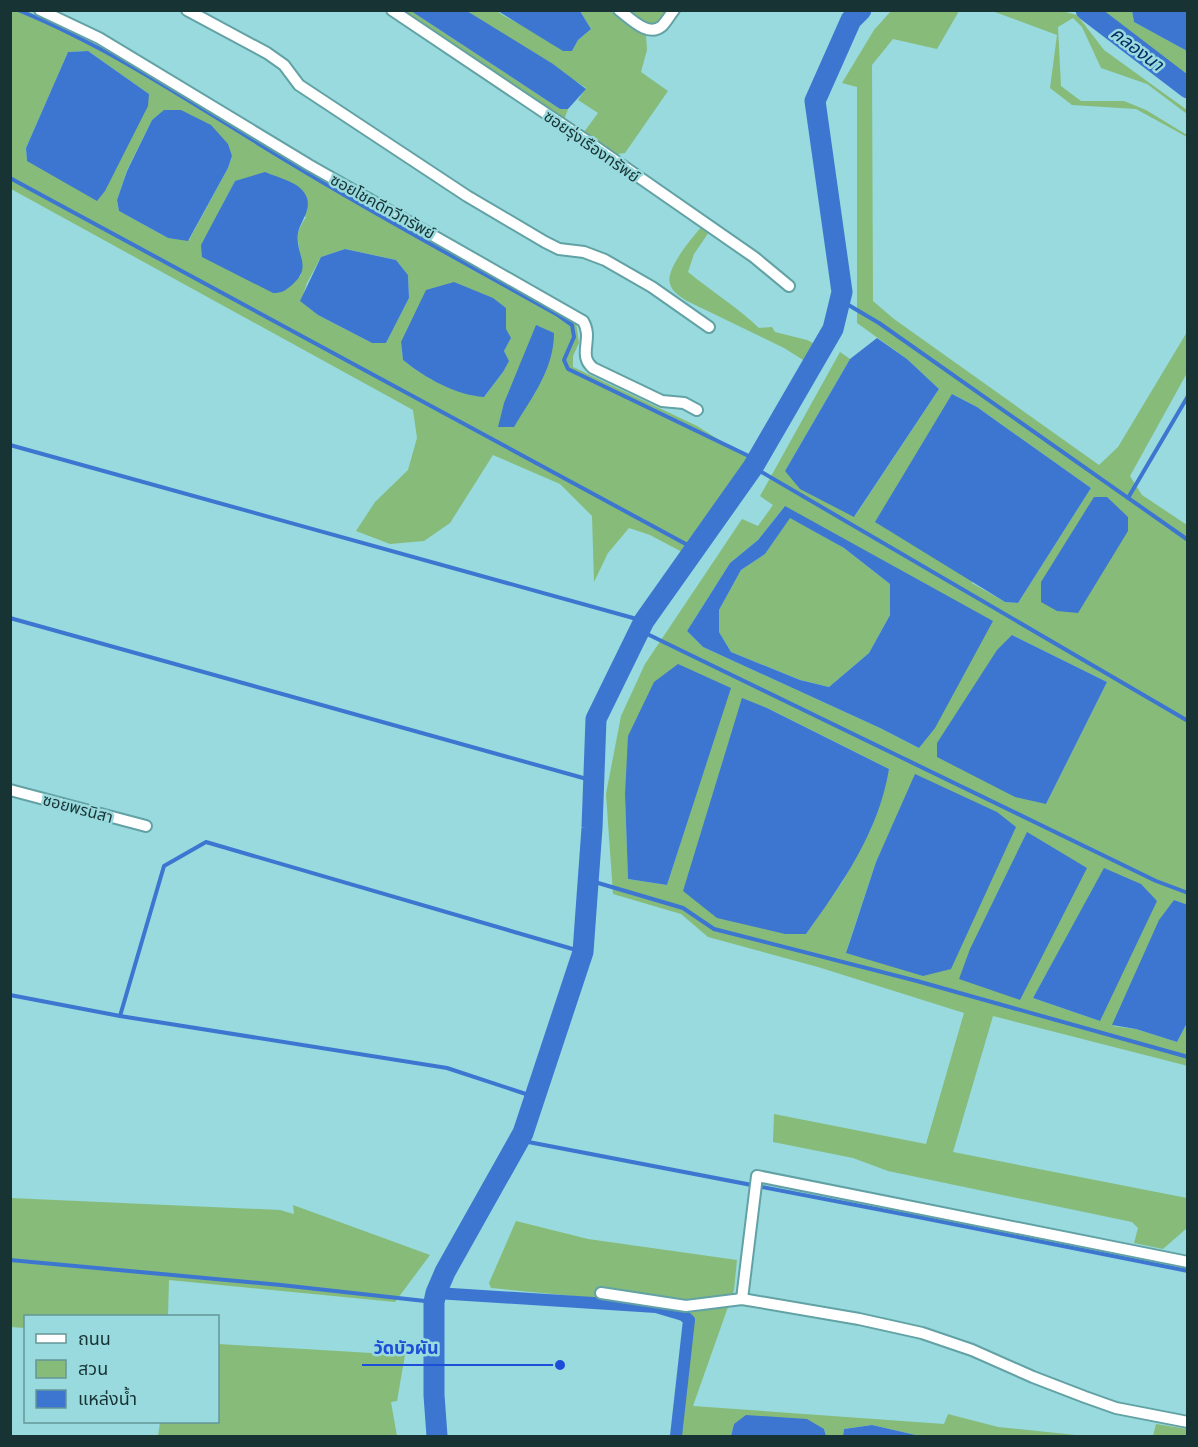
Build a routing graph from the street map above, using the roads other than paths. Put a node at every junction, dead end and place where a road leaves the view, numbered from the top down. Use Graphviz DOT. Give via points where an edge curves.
graph roads {
  1 [pos="40,10"];
  2 [pos="187,10"];
  3 [pos="392,10"];
  4 [pos="619,10"];
  5 [pos="674,10"];
  6 [pos="789,286"];
  7 [pos="709,327"];
  8 [pos="697,410"];
  9 [pos="10,790"];
  10 [pos="146,826"];
  11 [pos="1188,1262"];
  12 [pos="601,1293"];
  13 [pos="742,1299"];
  14 [pos="1188,1422"];
  1 -- 8 [label="street, ซอยโชคดีทวีทรัพย์" via="99,38 309,165 583,321 589,332 587,363 593,368 662,400 684,403"];
  2 -- 7 [label="street" via="267,53 284,65 299,85 467,196 558,249 584,252 605,260"];
  3 -- 6 [label="street, ซอยรุ่งเรืองทรัพย์" via="754,257"];
  4 -- 5 [label="street" via="652,30 661,28"];
  9 -- 10 [label="street, ซอยพรนิสา"];
  11 -- 13 [label="street" via="757,1176"];
  12 -- 13 [label="street" via="686,1306"];
  13 -- 14 [label="street" via="922,1333 1095,1401"];
}
